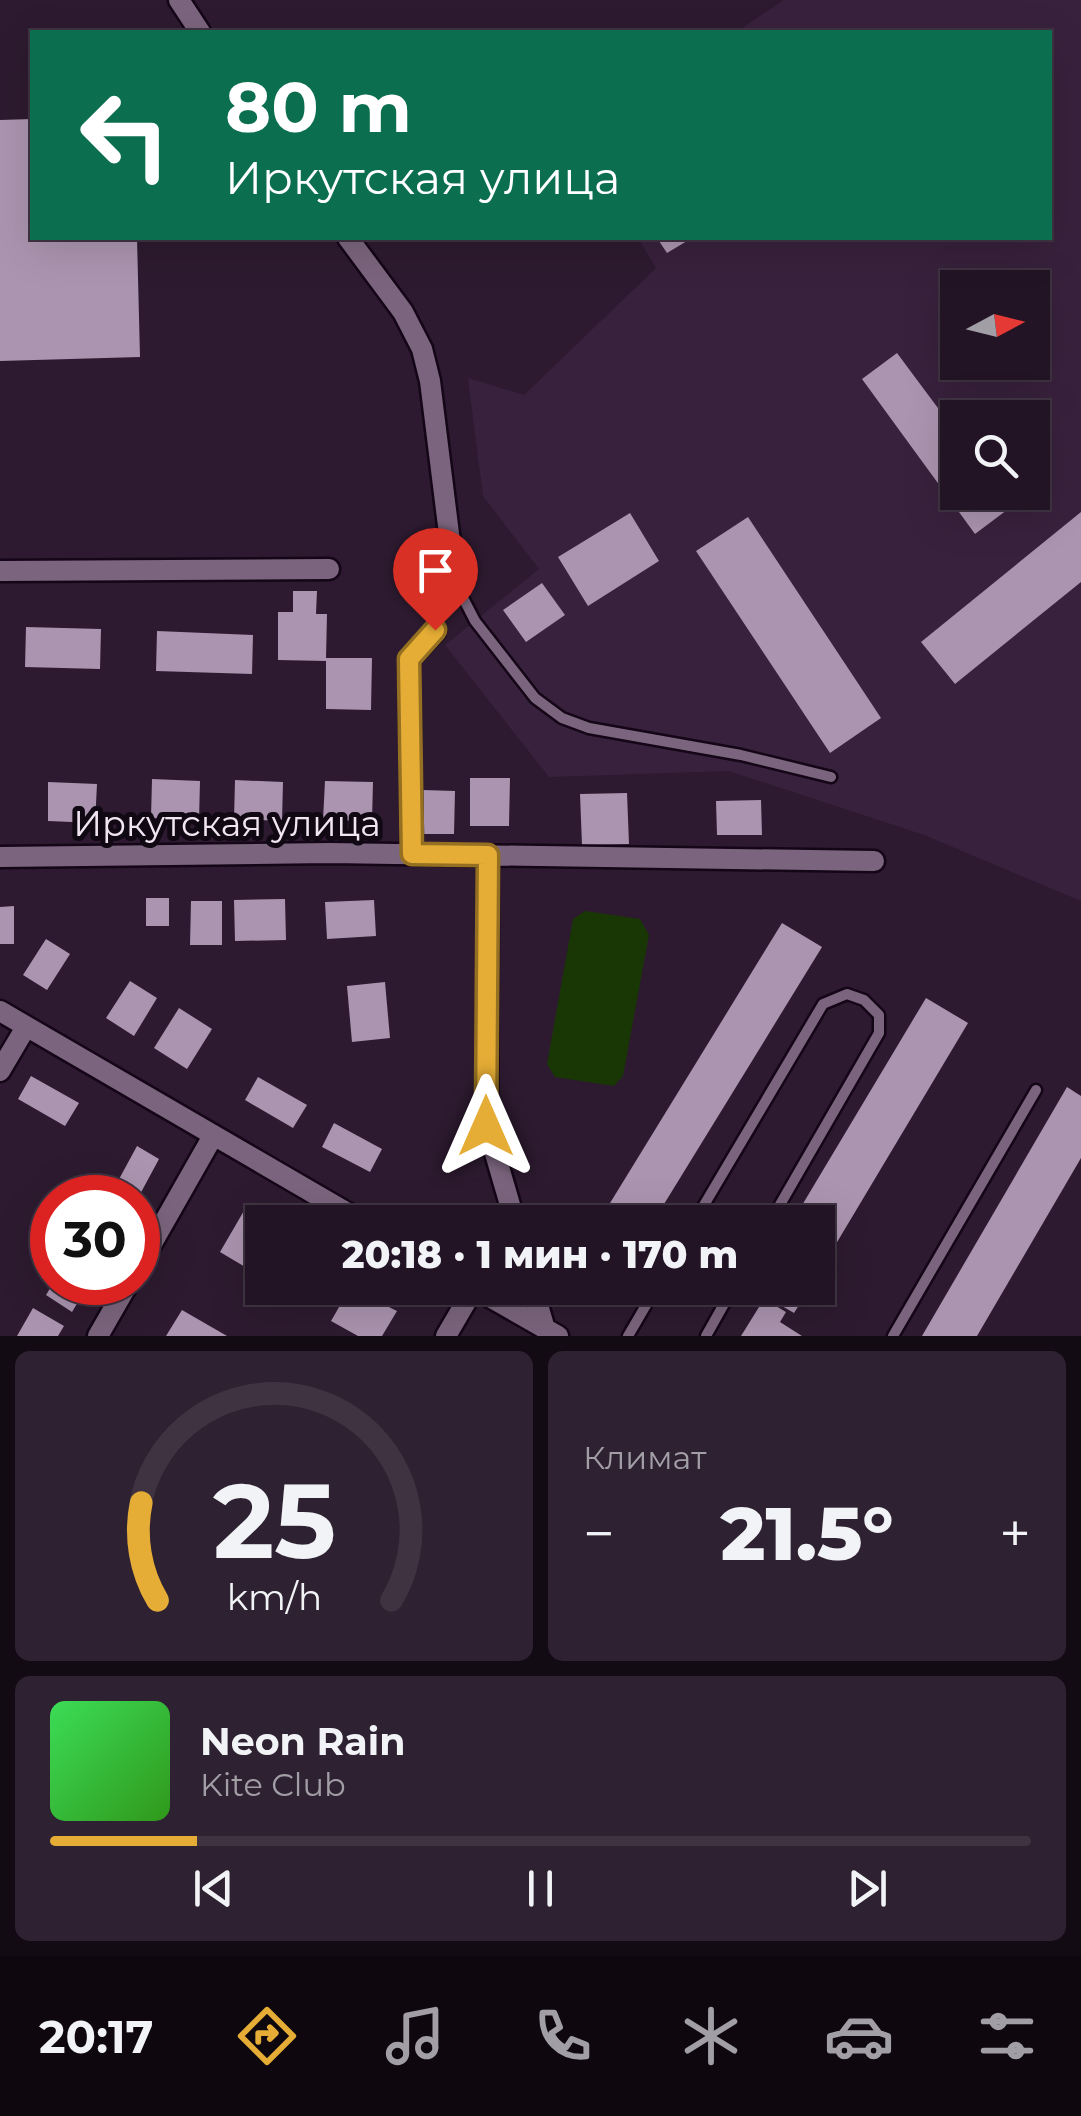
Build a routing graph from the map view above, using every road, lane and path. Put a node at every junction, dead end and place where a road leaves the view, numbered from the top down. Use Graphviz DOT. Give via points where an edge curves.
graph roads {
  1 [pos="179,0"];
  2 [pos="198,0"];
  3 [pos="202,30"];
  4 [pos="204,30"];
  5 [pos="349,240"];
  6 [pos="452,558"];
  7 [pos="329,569"];
  8 [pos="0,570"];
  9 [pos="435,630"];
  10 [pos="831,777"];
  11 [pos="412,854"];
  12 [pos="488,855"];
  13 [pos="0,857"];
  14 [pos="874,861"];
  15 [pos="0,1012"];
  16 [pos="26,1027"];
  17 [pos="0,1071"];
  18 [pos="1036,1090"];
  19 [pos="213,1136"];
  20 [pos="333,1205"];
  21 [pos="509,1205"];
  22 [pos="704,1205"];
  23 [pos="780,1205"];
  24 [pos="160,1229"];
  25 [pos="116,1305"];
  26 [pos="464,1305"];
  27 [pos="504,1305"];
  28 [pos="541,1305"];
  29 [pos="646,1305"];
  30 [pos="723,1305"];
  31 [pos="552,1332"];
  32 [pos="98,1336"];
  33 [pos="446,1336"];
  34 [pos="628,1336"];
  35 [pos="706,1336"];
  36 [pos="894,1336"];
  1 -- 3 [label="street"];
  2 -- 4 [label="street"];
  5 -- 6 [label="street" via="422,349"];
  6 -- 10 [label="lane" via="475,621 535,698 562,718"];
  7 -- 8 [label="street"];
  9 -- 11 [label="street" via="409,659"];
  11 -- 12 [label="street, Иркутская улица"];
  11 -- 13 [label="street, Иркутская улица"];
  12 -- 14 [label="street, Иркутская улица"];
  12 -- 21 [label="street" via="486,1126"];
  15 -- 16 [label="street"];
  16 -- 17 [label="street"];
  16 -- 19 [label="street"];
  18 -- 36 [label="lane"];
  19 -- 20 [label="street"];
  19 -- 24 [label="street"];
  22 -- 23 [label="lane" via="823,1004 847,994 864,1000 879,1015 879,1033"];
  25 -- 32 [label="street"];
  26 -- 33 [label="street"];
  27 -- 31 [label="street"];
  28 -- 31 [label="street"];
  29 -- 34 [label="lane"];
  30 -- 35 [label="lane"];
}
